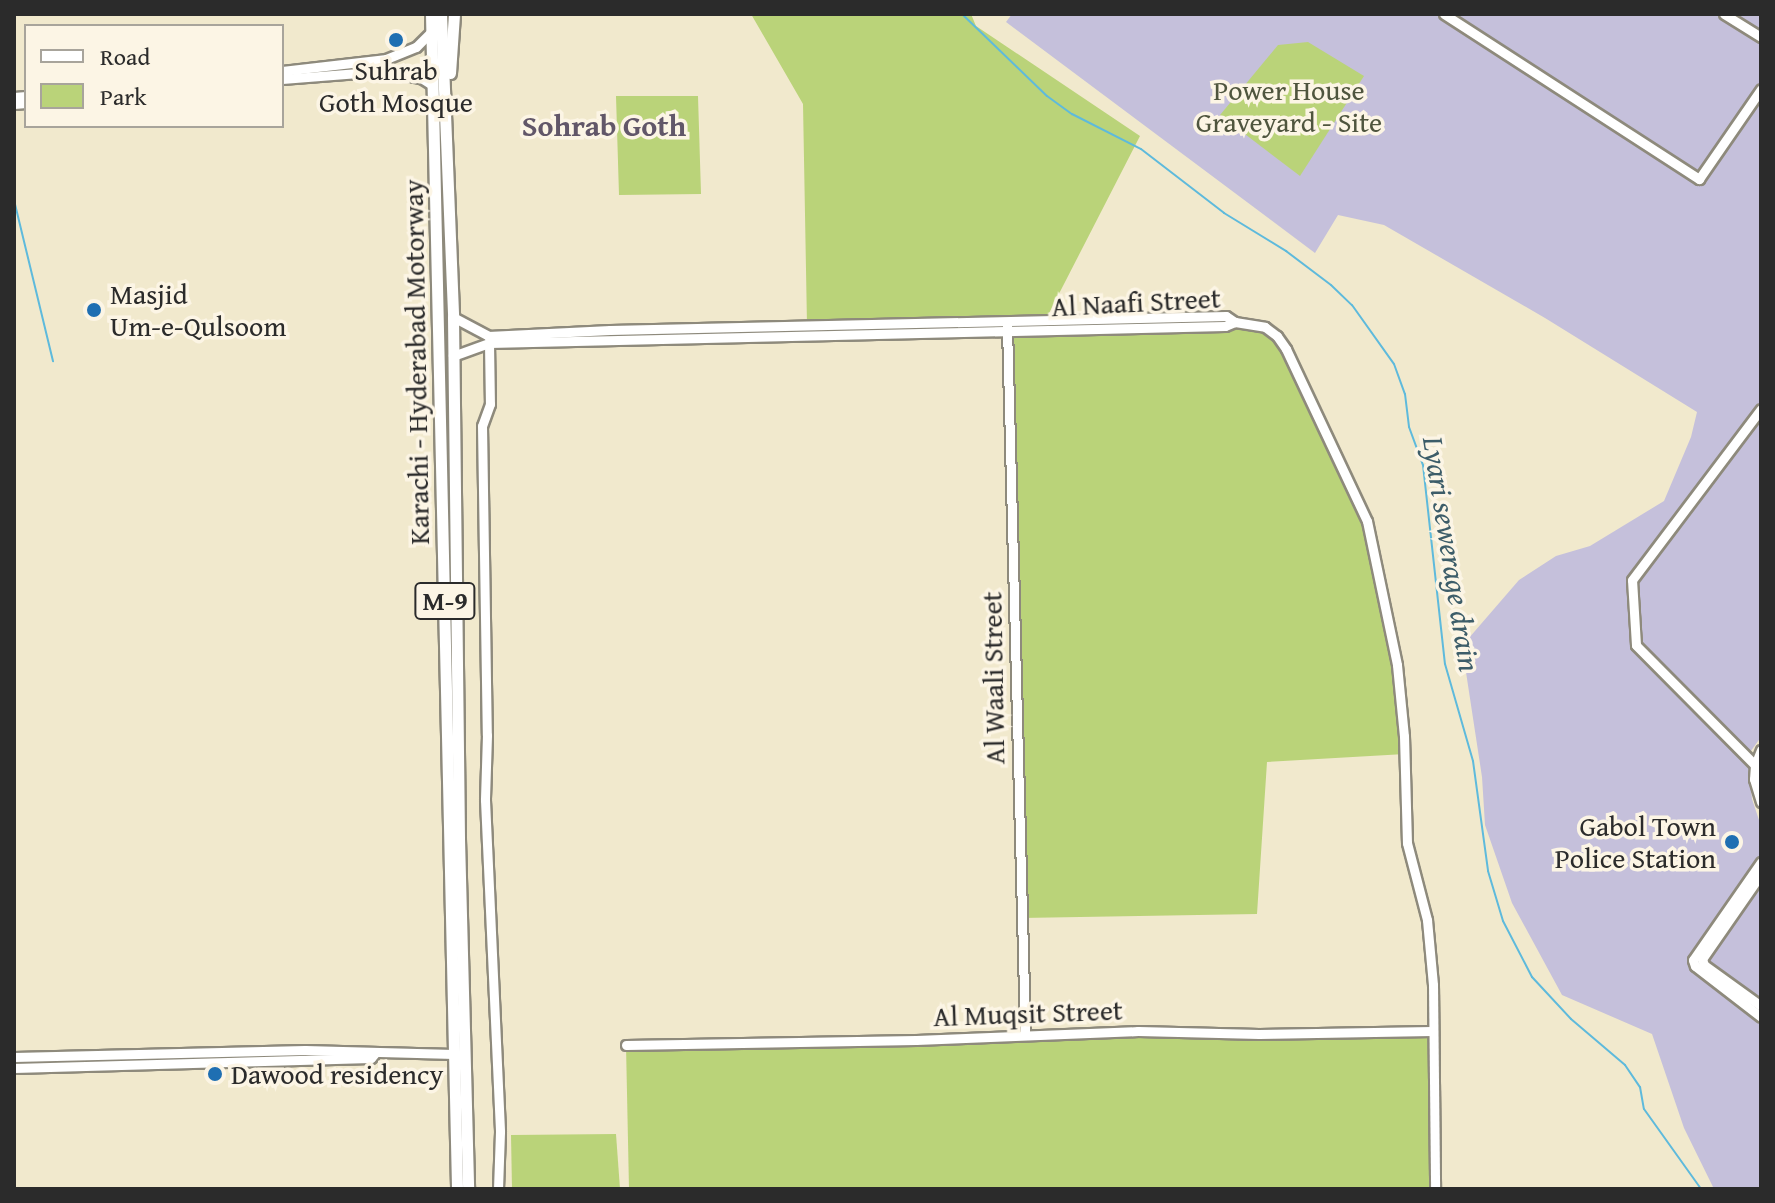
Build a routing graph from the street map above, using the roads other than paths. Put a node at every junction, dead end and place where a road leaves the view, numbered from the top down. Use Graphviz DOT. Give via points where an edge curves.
graph roads {
  1 [pos="431,14"];
  2 [pos="441,14"];
  3 [pos="454,14"];
  4 [pos="1444,14"];
  5 [pos="1724,14"];
  6 [pos="431,32"];
  7 [pos="1761,37"];
  8 [pos="386,59"];
  9 [pos="284,71"];
  10 [pos="387,72"];
  11 [pos="284,79"];
  12 [pos="432,85"];
  13 [pos="1761,89"];
  14 [pos="446,112"];
  15 [pos="453,317"];
  16 [pos="1007,327"];
  17 [pos="489,343"];
  18 [pos="453,356"];
  19 [pos="1761,409"];
  20 [pos="1761,750"];
  21 [pos="1755,765"];
  22 [pos="1761,802"];
  23 [pos="1761,862"];
  24 [pos="1761,874"];
  25 [pos="1761,1006"];
  26 [pos="1761,1017"];
  27 [pos="1432,1031"];
  28 [pos="1025,1033"];
  29 [pos="626,1045"];
  30 [pos="375,1053"];
  31 [pos="454,1054"];
  32 [pos="14,1057"];
  33 [pos="14,1068"];
  34 [pos="457,1189"];
  35 [pos="468,1189"];
  36 [pos="498,1189"];
  37 [pos="1435,1189"];
  1 -- 6 [label="highway, Karachi - Hyderabad Motorway / M-9"];
  2 -- 14 [label="highway, Karachi - Hyderabad Motorway / M-9"];
  3 -- 14 [label="highway"];
  4 -- 13 [label="street" via="1699,179"];
  5 -- 7 [label="street"];
  6 -- 8 [label="street" via="416,47"];
  6 -- 12 [label="highway, Karachi - Hyderabad Motorway / M-9"];
  8 -- 9 [label="street"];
  8 -- 10 [label="street"];
  10 -- 11 [label="street"];
  10 -- 12 [label="street"];
  12 -- 31 [label="highway, Karachi - Hyderabad Motorway / M-9"];
  14 -- 15 [label="highway, Karachi - Hyderabad Motorway / M-9"];
  15 -- 16 [label="street, Al Naafi Street" via="488,336 625,329"];
  15 -- 18 [label="highway, Karachi - Hyderabad Motorway / M-9"];
  16 -- 17 [label="street, Al Naafi Street"];
  16 -- 27 [label="street, Al Naafi Street" via="1226,316 1265,327 1286,349 1367,521 1397,665 1407,843 1427,920"];
  16 -- 28 [label="street, Al Waali Street"];
  17 -- 18 [label="street, Al Naafi Street"];
  17 -- 36 [label="street" via="490,404 482,426 485,800"];
  18 -- 35 [label="highway, Karachi - Hyderabad Motorway / M-9"];
  19 -- 21 [label="street" via="1632,580 1636,645"];
  20 -- 21 [label="street"];
  21 -- 22 [label="street"];
  23 -- 26 [label="street" via="1693,960"];
  24 -- 25 [label="street" via="1702,959"];
  27 -- 28 [label="street, Al Muqsit Street"];
  27 -- 37 [label="street, Al Naafi Street"];
  28 -- 29 [label="street, Al Muqsit Street"];
  30 -- 31 [label="street"];
  30 -- 32 [label="street"];
  30 -- 33 [label="street" via="371,1058"];
  31 -- 34 [label="highway, Karachi - Hyderabad Motorway / M-9"];
}
